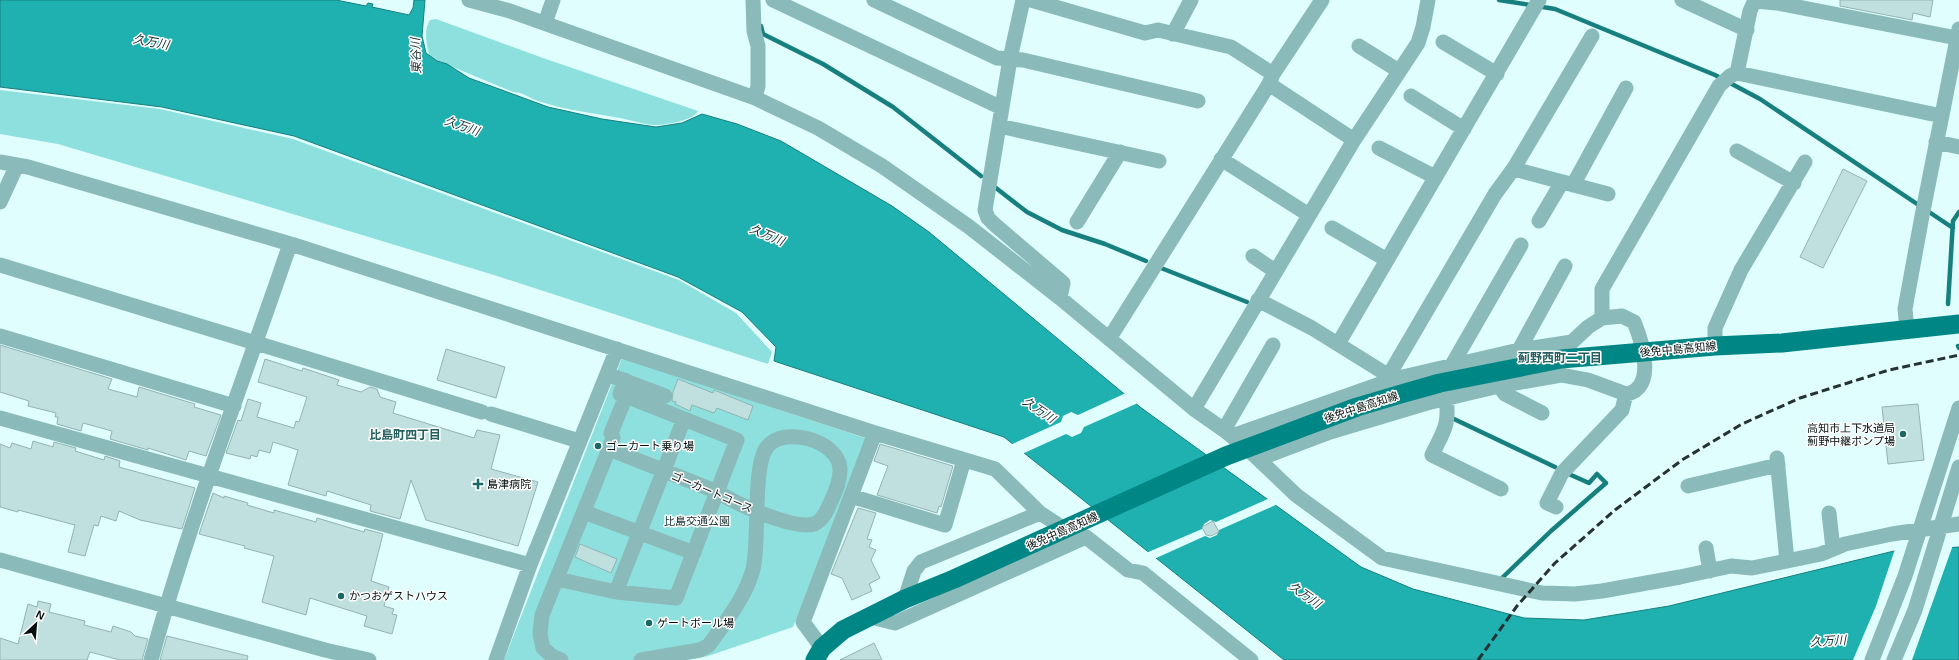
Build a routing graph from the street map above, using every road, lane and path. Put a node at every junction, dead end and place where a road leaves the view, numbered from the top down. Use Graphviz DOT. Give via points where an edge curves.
graph roads {
  1 [pos="469,0"];
  2 [pos="553,0"];
  3 [pos="753,0"];
  4 [pos="773,0"];
  5 [pos="874,0"];
  6 [pos="1023,0"];
  7 [pos="1031,0"];
  8 [pos="1191,0"];
  9 [pos="1322,0"];
  10 [pos="1428,0"];
  11 [pos="1539,0"];
  12 [pos="1682,0"];
  13 [pos="1755,0"];
  14 [pos="545,24"];
  15 [pos="1747,30"];
  16 [pos="1173,34"];
  17 [pos="1958,34"];
  18 [pos="1592,36"];
  19 [pos="1443,42"];
  20 [pos="1359,46"];
  21 [pos="1010,59"];
  22 [pos="1955,66"];
  23 [pos="1399,72"];
  24 [pos="1496,74"];
  25 [pos="1729,78"];
  26 [pos="1271,79"];
  27 [pos="1626,88"];
  28 [pos="1411,96"];
  29 [pos="755,98"];
  30 [pos="1198,101"];
  31 [pos="1002,108"];
  32 [pos="1942,116"];
  33 [pos="999,126"];
  34 [pos="1464,129"];
  35 [pos="1354,140"];
  36 [pos="1936,142"];
  37 [pos="1959,147"];
  38 [pos="1379,148"];
  39 [pos="1737,151"];
  40 [pos="1120,152"];
  41 [pos="1221,159"];
  42 [pos="1159,161"];
  43 [pos="0,162"];
  44 [pos="1805,162"];
  45 [pos="18,165"];
  46 [pos="1514,169"];
  47 [pos="1436,177"];
  48 [pos="1568,183"];
  49 [pos="1794,183"];
  50 [pos="1608,194"];
  51 [pos="0,202"];
  52 [pos="1309,215"];
  53 [pos="1539,221"];
  54 [pos="1077,222"];
  55 [pos="1332,228"];
  56 [pos="290,244"];
  57 [pos="1521,245"];
  58 [pos="1253,256"];
  59 [pos="1387,260"];
  60 [pos="0,265"];
  61 [pos="1565,266"];
  62 [pos="1275,271"];
  63 [pos="1060,298"];
  64 [pos="1258,300"];
  65 [pos="1602,318"];
  66 [pos="1959,324"];
  67 [pos="1907,329"];
  68 [pos="0,336"];
  69 [pos="1109,339"];
  70 [pos="257,342"];
  71 [pos="1338,344"];
  72 [pos="1273,345"];
  73 [pos="1715,346"];
  74 [pos="617,349"];
  75 [pos="1519,350"];
  76 [pos="1643,352"];
  77 [pos="1452,365"];
  78 [pos="606,374"];
  79 [pos="1392,377"];
  80 [pos="624,380"];
  81 [pos="1499,386"];
  82 [pos="1443,391"];
  83 [pos="1626,394"];
  84 [pos="626,396"];
  85 [pos="665,396"];
  86 [pos="234,406"];
  87 [pos="1959,408"];
  88 [pos="1194,409"];
  89 [pos="1542,413"];
  90 [pos="0,418"];
  91 [pos="684,419"];
  92 [pos="875,433"];
  93 [pos="1228,433"];
  94 [pos="579,441"];
  95 [pos="607,454"];
  96 [pos="1250,456"];
  97 [pos="964,460"];
  98 [pos="1959,467"];
  99 [pos="209,476"];
  100 [pos="663,476"];
  101 [pos="1688,486"];
  102 [pos="1501,489"];
  103 [pos="851,496"];
  104 [pos="716,497"];
  105 [pos="1556,507"];
  106 [pos="584,512"];
  107 [pos="1040,513"];
  108 [pos="1829,513"];
  109 [pos="1959,524"];
  110 [pos="640,532"];
  111 [pos="1086,537"];
  112 [pos="1706,548"];
  113 [pos="1833,549"];
  114 [pos="694,553"];
  115 [pos="0,560"];
  116 [pos="1787,561"];
  117 [pos="530,565"];
  118 [pos="1710,571"];
  119 [pos="557,579"];
  120 [pos="616,592"];
  121 [pos="905,599"];
  122 [pos="166,606"];
  123 [pos="871,617"];
  124 [pos="818,654"];
  125 [pos="1247,658"];
  126 [pos="151,660"];
  127 [pos="369,660"];
  128 [pos="496,660"];
  129 [pos="561,660"];
  130 [pos="641,660"];
  131 [pos="1872,660"];
  132 [pos="1894,660"];
  1 -- 14 [label="street"];
  2 -- 14 [label="street"];
  3 -- 29 [label="street" via="754,32 758,46 758,86"];
  4 -- 31 [label="street"];
  5 -- 21 [label="street" via="996,58"];
  6 -- 21 [label="street"];
  7 -- 16 [label="street" via="1145,33 1158,30"];
  8 -- 16 [label="street"];
  9 -- 26 [label="street"];
  10 -- 23 [label="street" via="1418,43"];
  11 -- 24 [label="street"];
  12 -- 15 [label="street"];
  13 -- 15 [label="street"];
  13 -- 17 [label="street"];
  14 -- 29 [label="street"];
  15 -- 25 [label="street"];
  16 -- 26 [label="street" via="1232,47"];
  17 -- 22 [label="street"];
  18 -- 46 [label="street"];
  19 -- 24 [label="street"];
  20 -- 23 [label="street"];
  21 -- 30 [label="street"];
  21 -- 31 [label="street"];
  22 -- 32 [label="street"];
  23 -- 35 [label="street"];
  24 -- 34 [label="street"];
  25 -- 32 [label="street"];
  25 -- 65 [label="street" via="1602,288"];
  26 -- 35 [label="street"];
  26 -- 41 [label="street"];
  27 -- 48 [label="street"];
  28 -- 34 [label="street"];
  29 -- 63 [label="street" via="818,128 906,181"];
  31 -- 33 [label="street"];
  32 -- 36 [label="street"];
  33 -- 40 [label="street"];
  33 -- 63 [label="street" via="985,210 988,218 1063,283"];
  34 -- 47 [label="street"];
  35 -- 52 [label="street"];
  36 -- 37 [label="street"];
  36 -- 67 [label="street" via="1905,309"];
  38 -- 47 [label="street"];
  39 -- 49 [label="street"];
  40 -- 42 [label="street"];
  40 -- 54 [label="street"];
  41 -- 52 [label="street"];
  41 -- 69 [label="street"];
  43 -- 45 [label="street"];
  44 -- 49 [label="street"];
  45 -- 51 [label="street"];
  45 -- 56 [label="street"];
  46 -- 48 [label="street"];
  46 -- 79 [label="street" via="1495,194"];
  47 -- 59 [label="street"];
  48 -- 50 [label="street"];
  48 -- 53 [label="street"];
  49 -- 73 [label="street" via="1740,270 1715,328"];
  52 -- 62 [label="street"];
  55 -- 59 [label="street"];
  56 -- 70 [label="street"];
  56 -- 74 [label="street"];
  57 -- 77 [label="street"];
  58 -- 62 [label="street"];
  59 -- 71 [label="street"];
  60 -- 70 [label="street"];
  61 -- 75 [label="street"];
  62 -- 64 [label="street"];
  63 -- 69 [label="street"];
  64 -- 71 [label="street"];
  64 -- 88 [label="street"];
  65 -- 75 [label="street" via="1572,342"];
  65 -- 76 [label="street" via="1622,316 1634,322"];
  66 -- 67 [label="main road, 後免中島高知線"];
  67 -- 73 [label="main road, 後免中島高知線" via="1782,343"];
  68 -- 86 [label="street"];
  69 -- 88 [label="street"];
  70 -- 86 [label="street"];
  70 -- 94 [label="street"];
  71 -- 79 [label="street"];
  72 -- 93 [label="street"];
  73 -- 76 [label="main road, 後免中島高知線"];
  74 -- 78 [label="street"];
  74 -- 92 [label="street"];
  75 -- 77 [label="street"];
  76 -- 82 [label="main road, 後免中島高知線" via="1561,359"];
  76 -- 83 [label="street" via="1645,368 1642,385 1632,393"];
  77 -- 79 [label="street"];
  78 -- 80 [label="street"];
  78 -- 94 [label="street"];
  79 -- 93 [label="street"];
  80 -- 84 [label="street" via="620,394"];
  80 -- 85 [label="street"];
  81 -- 82 [label="street"];
  81 -- 83 [label="street" via="1561,375 1583,379"];
  81 -- 89 [label="street" via="1505,394"];
  82 -- 96 [label="street" via="1427,403"];
  82 -- 102 [label="street" via="1447,422 1432,455"];
  82 -- 121 [label="main road, 後免中島高知線" via="1357,407 1226,456"];
  83 -- 105 [label="street" via="1622,410 1562,473 1547,503"];
  84 -- 91 [label="street"];
  84 -- 95 [label="street" via="611,433 613,438"];
  86 -- 99 [label="street"];
  87 -- 131 [label="street" via="1905,576"];
  88 -- 93 [label="street"];
  90 -- 99 [label="street"];
  91 -- 100 [label="street"];
  91 -- 104 [label="street" via="737,440"];
  92 -- 97 [label="street"];
  92 -- 103 [label="street"];
  93 -- 96 [label="street"];
  94 -- 117 [label="street"];
  95 -- 100 [label="street, ゴーカートコース"];
  95 -- 106 [label="street"];
  96 -- 118 [label="street" via="1367,549 1382,558 1400,563 1555,594 1602,591"];
  97 -- 103 [label="street" via="945,525"];
  97 -- 107 [label="street" via="995,469"];
  98 -- 132 [label="street" via="1915,610"];
  99 -- 117 [label="street"];
  99 -- 122 [label="street"];
  100 -- 104 [label="street, ゴーカートコース"];
  100 -- 110 [label="street"];
  101 -- 116 [label="street" via="1777,461"];
  103 -- 124 [label="street" via="803,622"];
  104 -- 114 [label="street"];
  104 -- 130 [label="street, ゴーカートコース" via="734,503 794,524 815,524 826,512 840,480 840,469 835,454 824,445 794,436 786,436 772,442 762,456 758,504 756,521 754,568 750,581 709,645 700,650"];
  106 -- 110 [label="street"];
  106 -- 119 [label="street"];
  107 -- 111 [label="street" via="1060,526"];
  107 -- 121 [label="street" via="922,562 914,571"];
  108 -- 113 [label="street"];
  109 -- 113 [label="street" via="1892,534"];
  110 -- 114 [label="street"];
  110 -- 120 [label="street"];
  111 -- 123 [label="street" via="895,623"];
  111 -- 125 [label="street" via="1128,570 1143,573"];
  112 -- 118 [label="street"];
  113 -- 116 [label="street"];
  114 -- 120 [label="street" via="676,598"];
  115 -- 122 [label="street"];
  116 -- 118 [label="street" via="1752,568 1731,566"];
  117 -- 128 [label="street"];
  119 -- 120 [label="street"];
  119 -- 129 [label="street" via="542,615 540,634 543,648"];
  121 -- 123 [label="main road, 後免中島高知線"];
  122 -- 126 [label="street"];
  122 -- 127 [label="street"];
  123 -- 124 [label="main road, 後免中島高知線" via="843,630"];
}
